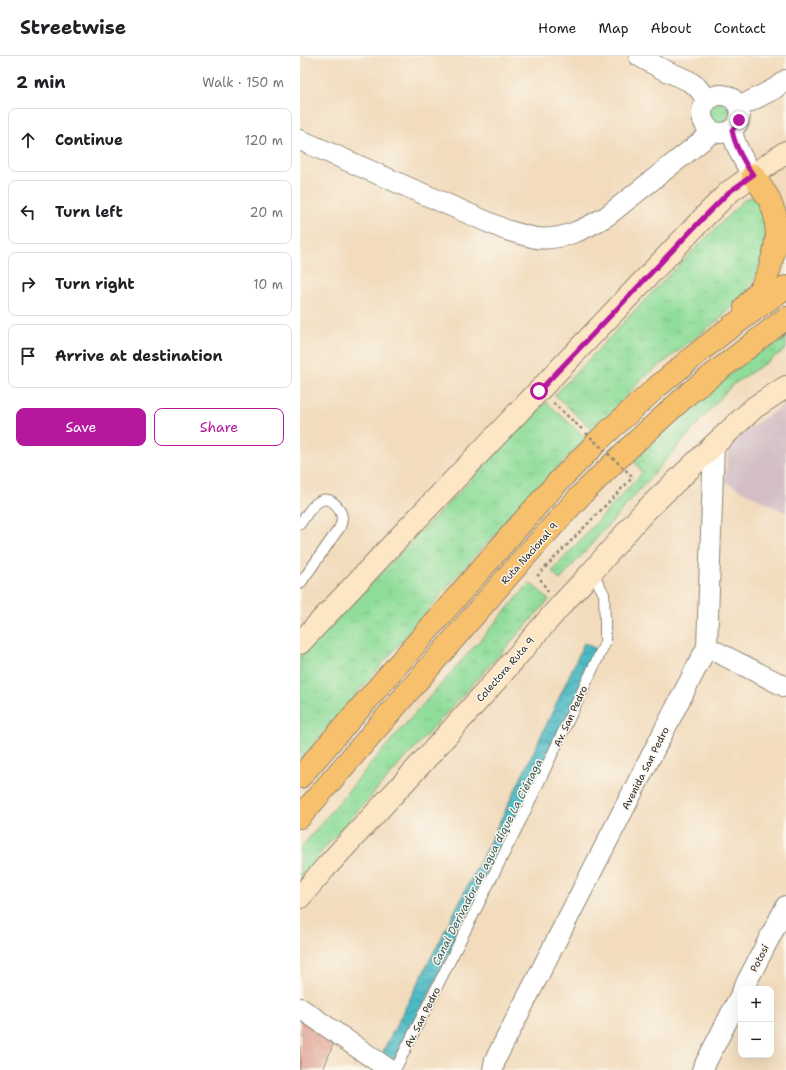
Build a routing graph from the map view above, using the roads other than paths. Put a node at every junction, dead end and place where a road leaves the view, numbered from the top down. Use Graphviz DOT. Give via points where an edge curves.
graph roads {
  1 [pos="639,56"];
  2 [pos="786,80"];
  3 [pos="708,100"];
  4 [pos="740,107"];
  5 [pos="723,131"];
  6 [pos="300,140"];
  7 [pos="786,152"];
  8 [pos="753,175"];
  9 [pos="775,248"];
  10 [pos="786,268"];
  11 [pos="786,286"];
  12 [pos="786,318"];
  13 [pos="724,332"];
  14 [pos="786,387"];
  15 [pos="714,445"];
  16 [pos="300,524"];
  17 [pos="592,572"];
  18 [pos="300,584"];
  19 [pos="302,637"];
  20 [pos="707,647"];
  21 [pos="786,687"];
  22 [pos="300,777"];
  23 [pos="300,817"];
  24 [pos="300,897"];
  25 [pos="786,906"];
  26 [pos="746,986"];
  27 [pos="738,1000"];
  28 [pos="300,1008"];
  29 [pos="390,1070"];
  30 [pos="396,1070"];
  31 [pos="493,1070"];
  32 [pos="702,1070"];
  1 -- 3 [label="street" via="689,81"];
  2 -- 4 [label="street"];
  3 -- 4 [label="street" via="719,94 725,95 731,97"];
  3 -- 5 [label="street" via="702,111 704,124 708,128"];
  4 -- 5 [label="street" via="736,126"];
  5 -- 6 [label="street" via="607,216 569,235 553,238 537,238 506,230"];
  5 -- 8 [label="street" via="734,139"];
  7 -- 8 [label="street"];
  8 -- 9 [label="highway" via="768,197 774,214 777,234"];
  8 -- 19 [label="street" via="729,192 708,213"];
  9 -- 10 [label="highway" via="776,257"];
  9 -- 13 [label="highway" via="761,288"];
  11 -- 13 [label="highway"];
  12 -- 23 [label="highway, Ruta Nacional 9" via="688,393 581,495"];
  13 -- 22 [label="highway" via="657,387 556,484"];
  14 -- 15 [label="street, Colectora Ruta 9" via="755,408"];
  15 -- 17 [label="street, Colectora Ruta 9" via="643,513"];
  15 -- 20 [label="street, Avenida San Pedro"];
  16 -- 18 [label="lane" via="319,500 327,499 340,510 340,527"];
  17 -- 24 [label="street, Colectora Ruta 9"];
  17 -- 30 [label="lane, Av. San Pedro" via="604,594 605,643 523,816"];
  20 -- 21 [label="street"];
  20 -- 31 [label="street, Avenida San Pedro" via="494,1060"];
  25 -- 26 [label="street, Potosí"];
  27 -- 32 [label="street"];
  28 -- 29 [label="street"];
}
